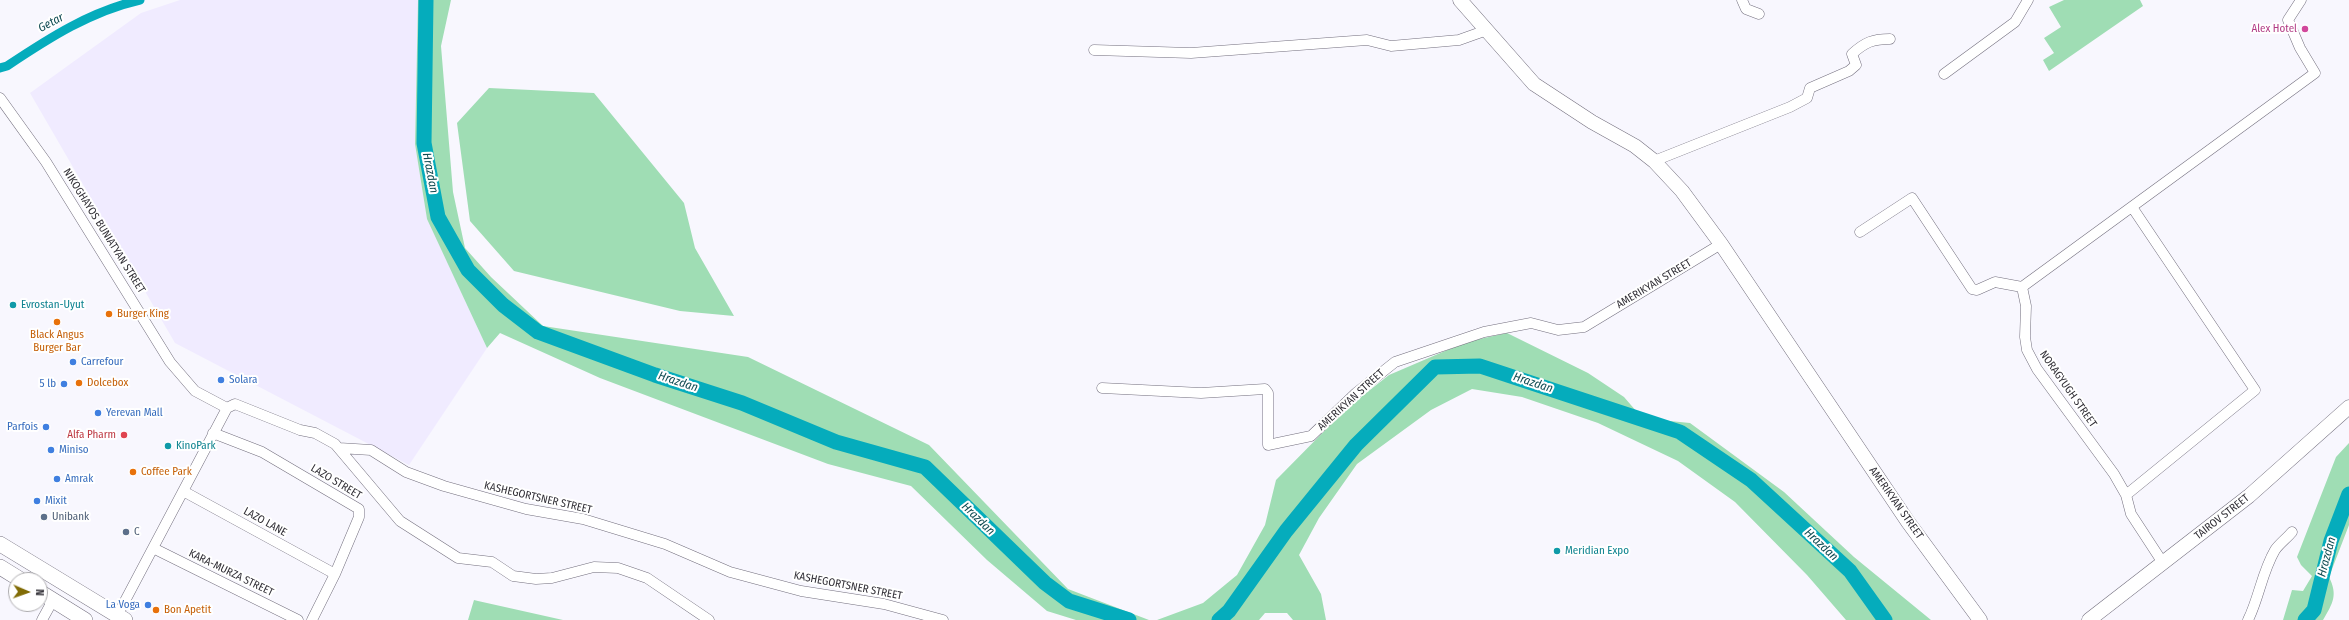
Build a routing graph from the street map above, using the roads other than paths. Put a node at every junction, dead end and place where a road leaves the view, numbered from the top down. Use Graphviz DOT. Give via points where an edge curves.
graph roads {
  1 [pos="1460,0"];
  2 [pos="1742,0"];
  3 [pos="2028,0"];
  4 [pos="2301,0"];
  5 [pos="1759,14"];
  6 [pos="1487,30"];
  7 [pos="1890,39"];
  8 [pos="1094,50"];
  9 [pos="1944,74"];
  10 [pos="0,98"];
  11 [pos="1654,161"];
  12 [pos="2132,207"];
  13 [pos="1860,232"];
  14 [pos="1721,244"];
  15 [pos="2022,287"];
  16 [pos="1102,388"];
  17 [pos="2349,407"];
  18 [pos="227,408"];
  19 [pos="213,433"];
  20 [pos="339,448"];
  21 [pos="183,491"];
  22 [pos="2126,495"];
  23 [pos="2292,532"];
  24 [pos="0,544"];
  25 [pos="153,548"];
  26 [pos="2163,563"];
  27 [pos="335,574"];
  28 [pos="48,597"];
  29 [pos="53,600"];
  30 [pos="121,618"];
  31 [pos="42,620"];
  32 [pos="85,620"];
  33 [pos="298,620"];
  34 [pos="312,620"];
  35 [pos="709,620"];
  36 [pos="943,620"];
  37 [pos="1980,620"];
  38 [pos="2089,620"];
  39 [pos="2248,620"];
  1 -- 6 [label="street, AMERIKYAN STREET"];
  2 -- 5 [label="street" via="1746,9"];
  3 -- 9 [label="street" via="2015,22"];
  4 -- 12 [label="street" via="2288,20 2300,48 2315,72"];
  6 -- 8 [label="street" via="1459,40 1391,46 1367,40 1191,53"];
  6 -- 11 [label="street, AMERIKYAN STREET" via="1534,84 1592,122 1635,146"];
  7 -- 11 [label="street" via="1866,42 1852,54 1856,65 1810,88 1807,98 1790,107"];
  10 -- 18 [label="street, NIKOGHAYOS BUNIATYAN STREET" via="46,162 170,362 195,391"];
  11 -- 14 [label="street, AMERIKYAN STREET" via="1682,191"];
  12 -- 15 [label="street"];
  12 -- 22 [label="street" via="2255,390"];
  13 -- 15 [label="street" via="1912,198 1972,289 1977,290 1995,282"];
  14 -- 16 [label="street, AMERIKYAN STREET" via="1584,326 1558,330 1531,323 1484,332 1395,362 1356,393 1311,436 1268,445 1268,393 1264,389 1201,393"];
  14 -- 37 [label="street, AMERIKYAN STREET" via="1908,522"];
  15 -- 22 [label="street, NORAGYUGH STREET" via="2026,306 2024,336 2027,350 2037,369 2114,474"];
  17 -- 26 [label="street, TAIROV STREET" via="2249,496"];
  18 -- 19 [label="street"];
  18 -- 20 [label="street, KASHEGORTSNER STREET" via="235,404 247,408 300,430 315,433"];
  19 -- 21 [label="street"];
  19 -- 27 [label="street, LAZO STREET" via="262,452 359,509 359,517"];
  20 -- 35 [label="street, KASHEGORTSNER STREET" via="400,521 458,558 492,562 513,576 536,579 552,578 594,567 618,568 647,578"];
  20 -- 36 [label="street, KASHEGORTSNER STREET" via="371,450 406,472 444,486 526,508 583,519 664,544 730,572 801,591 884,604"];
  21 -- 25 [label="street"];
  21 -- 27 [label="street, LAZO LANE"];
  22 -- 26 [label="street, NORAGYUGH STREET" via="2131,514"];
  23 -- 39 [label="street" via="2275,550 2258,588 2257,601"];
  24 -- 30 [label="main road"];
  25 -- 30 [label="street"];
  25 -- 33 [label="street, KARA-MURZA STREET"];
  26 -- 38 [label="street, TAIROV STREET"];
  27 -- 34 [label="street, LAZO STREET"];
  28 -- 29 [label="main road"];
  29 -- 31 [label="street"];
  29 -- 32 [label="main road"];
}
